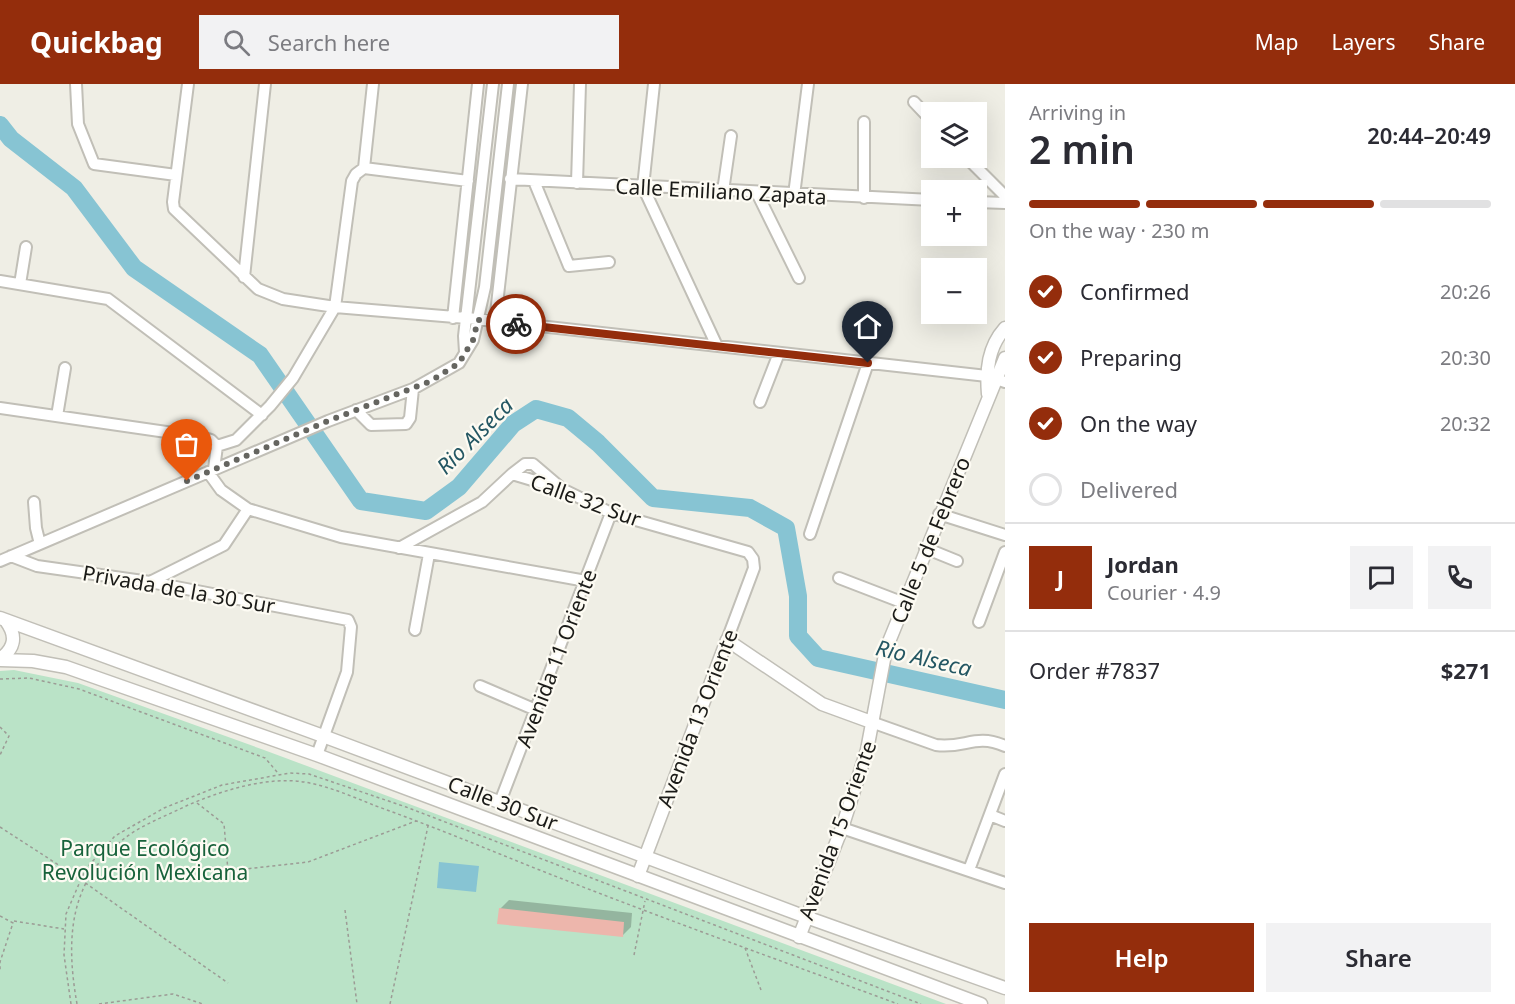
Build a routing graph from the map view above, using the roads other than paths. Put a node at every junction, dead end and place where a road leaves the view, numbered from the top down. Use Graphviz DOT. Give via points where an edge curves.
graph roads {
  1 [pos="76,84"];
  2 [pos="188,84"];
  3 [pos="265,84"];
  4 [pos="373,84"];
  5 [pos="478,84"];
  6 [pos="493,84"];
  7 [pos="508,84"];
  8 [pos="522,84"];
  9 [pos="580,84"];
  10 [pos="654,84"];
  11 [pos="808,84"];
  12 [pos="914,102"];
  13 [pos="921,109"];
  14 [pos="864,122"];
  15 [pos="731,136"];
  16 [pos="364,168"];
  17 [pos="977,168"];
  18 [pos="176,175"];
  19 [pos="510,179"];
  20 [pos="468,181"];
  21 [pos="534,181"];
  22 [pos="577,183"];
  23 [pos="643,187"];
  24 [pos="723,191"];
  25 [pos="757,193"];
  26 [pos="794,195"];
  27 [pos="1005,196"];
  28 [pos="864,198"];
  29 [pos="921,200"];
  30 [pos="987,202"];
  31 [pos="1005,203"];
  32 [pos="26,247"];
  33 [pos="476,249"];
  34 [pos="490,250"];
  35 [pos="609,262"];
  36 [pos="244,277"];
  37 [pos="799,278"];
  38 [pos="0,282"];
  39 [pos="20,284"];
  40 [pos="335,307"];
  41 [pos="453,318"];
  42 [pos="467,318"];
  43 [pos="478,320"];
  44 [pos="495,322"];
  45 [pos="1005,328"];
  46 [pos="717,346"];
  47 [pos="465,352"];
  48 [pos="779,353"];
  49 [pos="1005,358"];
  50 [pos="868,363"];
  51 [pos="65,368"];
  52 [pos="996,379"];
  53 [pos="413,389"];
  54 [pos="760,402"];
  55 [pos="0,408"];
  56 [pos="356,410"];
  57 [pos="266,411"];
  58 [pos="57,416"];
  59 [pos="246,433"];
  60 [pos="217,446"];
  61 [pos="253,453"];
  62 [pos="211,471"];
  63 [pos="34,502"];
  64 [pos="248,508"];
  65 [pos="611,513"];
  66 [pos="939,514"];
  67 [pos="810,534"];
  68 [pos="1005,536"];
  69 [pos="40,543"];
  70 [pos="399,548"];
  71 [pos="925,548"];
  72 [pos="1005,552"];
  73 [pos="429,554"];
  74 [pos="11,556"];
  75 [pos="753,559"];
  76 [pos="0,561"];
  77 [pos="957,561"];
  78 [pos="838,578"];
  79 [pos="586,581"];
  80 [pos="150,582"];
  81 [pos="904,603"];
  82 [pos="3,620"];
  83 [pos="979,622"];
  84 [pos="416,630"];
  85 [pos="727,640"];
  86 [pos="0,659"];
  87 [pos="480,686"];
  88 [pos="536,710"];
  89 [pos="874,723"];
  90 [pos="323,736"];
  91 [pos="1005,746"];
  92 [pos="316,755"];
  93 [pos="1005,774"];
  94 [pos="500,802"];
  95 [pos="990,815"];
  96 [pos="1005,820"];
  97 [pos="842,828"];
  98 [pos="645,857"];
  99 [pos="969,870"];
  100 [pos="638,876"];
  101 [pos="1005,884"];
  102 [pos="806,917"];
  103 [pos="799,937"];
  104 [pos="1005,988"];
  105 [pos="981,1004"];
  1 -- 18 [label="street" via="78,124 94,164"];
  2 -- 18 [label="street"];
  3 -- 36 [label="street"];
  4 -- 16 [label="street"];
  5 -- 20 [label="street"];
  6 -- 33 [label="street"];
  7 -- 34 [label="street"];
  8 -- 19 [label="street"];
  9 -- 22 [label="street"];
  10 -- 23 [label="street"];
  11 -- 26 [label="street"];
  12 -- 13 [label="street"];
  14 -- 28 [label="street"];
  15 -- 24 [label="street"];
  16 -- 20 [label="street"];
  16 -- 40 [label="street" via="352,181"];
  17 -- 27 [label="street"];
  18 -- 36 [label="street" via="174,209"];
  19 -- 21 [label="street, Calle Emiliano Zapata"];
  19 -- 44 [label="street"];
  20 -- 41 [label="street"];
  21 -- 22 [label="street, Calle Emiliano Zapata"];
  21 -- 35 [label="street" via="569,266"];
  22 -- 23 [label="street, Calle Emiliano Zapata"];
  23 -- 24 [label="street, Calle Emiliano Zapata"];
  23 -- 46 [label="street"];
  24 -- 25 [label="street, Calle Emiliano Zapata"];
  25 -- 26 [label="street, Calle Emiliano Zapata"];
  25 -- 37 [label="street"];
  26 -- 28 [label="street, Calle Emiliano Zapata"];
  28 -- 29 [label="street, Calle Emiliano Zapata"];
  30 -- 31 [label="street"];
  32 -- 39 [label="street"];
  33 -- 34 [label="street"];
  33 -- 42 [label="street"];
  34 -- 43 [label="street"];
  36 -- 40 [label="street" via="270,295"];
  38 -- 39 [label="street"];
  39 -- 57 [label="street" via="108,299"];
  40 -- 41 [label="street"];
  40 -- 57 [label="street" via="293,378"];
  41 -- 42 [label="street"];
  42 -- 43 [label="street"];
  42 -- 47 [label="street"];
  43 -- 44 [label="street"];
  43 -- 47 [label="street"];
  44 -- 46 [label="street"];
  45 -- 52 [label="main road" via="994,344"];
  46 -- 48 [label="street"];
  47 -- 53 [label="street" via="446,373"];
  48 -- 50 [label="street"];
  48 -- 54 [label="street"];
  49 -- 52 [label="main road"];
  50 -- 52 [label="street"];
  50 -- 67 [label="street"];
  51 -- 58 [label="street"];
  52 -- 66 [label="main road, Calle 5 de Febrero"];
  53 -- 56 [label="street"];
  53 -- 56 [label="street" via="406,424 370,425"];
  55 -- 58 [label="street"];
  56 -- 61 [label="street"];
  57 -- 59 [label="street"];
  58 -- 60 [label="street" via="201,437"];
  59 -- 60 [label="street"];
  59 -- 61 [label="street" via="245,444"];
  60 -- 62 [label="street"];
  61 -- 62 [label="street"];
  62 -- 64 [label="street" via="221,490"];
  62 -- 69 [label="street"];
  63 -- 69 [label="street"];
  64 -- 70 [label="street" via="341,537"];
  64 -- 80 [label="street" via="224,545"];
  65 -- 70 [label="street, Calle 32 Sur" via="562,489 512,474 482,502"];
  65 -- 75 [label="street, Calle 32 Sur" via="740,548"];
  65 -- 79 [label="street, Avenida 11 Oriente"];
  66 -- 68 [label="street"];
  66 -- 71 [label="main road, Calle 5 de Febrero"];
  69 -- 74 [label="street"];
  70 -- 73 [label="street"];
  71 -- 77 [label="street"];
  71 -- 81 [label="main road, Calle 5 de Febrero"];
  72 -- 83 [label="street"];
  73 -- 79 [label="street"];
  73 -- 84 [label="street"];
  74 -- 76 [label="street"];
  74 -- 80 [label="street, Privada de la 30 Sur" via="37,566"];
  75 -- 85 [label="street, Avenida 13 Oriente" via="754,568"];
  78 -- 81 [label="street"];
  79 -- 88 [label="street, Avenida 11 Oriente"];
  80 -- 90 [label="street, Privada de la 30 Sur" via="348,620 351,627 347,672"];
  81 -- 89 [label="main road, Calle 5 de Febrero" via="886,649"];
  82 -- 86 [label="main road" via="14,639"];
  82 -- 90 [label="main road, Calle 30 Sur"];
  85 -- 89 [label="main road" via="822,704"];
  85 -- 98 [label="main road, Avenida 13 Oriente"];
  86 -- 92 [label="main road, Calle 30 Sur" via="66,667"];
  87 -- 88 [label="street"];
  88 -- 94 [label="street, Avenida 11 Oriente"];
  89 -- 91 [label="street" via="947,747 986,739"];
  89 -- 97 [label="main road, Avenida 15 Oriente"];
  90 -- 92 [label="street"];
  90 -- 94 [label="main road, Calle 30 Sur"];
  92 -- 100 [label="main road, Calle 30 Sur"];
  93 -- 95 [label="street"];
  94 -- 98 [label="main road, Calle 30 Sur"];
  95 -- 96 [label="street"];
  95 -- 99 [label="street"];
  97 -- 99 [label="street"];
  97 -- 102 [label="main road, Avenida 15 Oriente"];
  98 -- 100 [label="main road, Avenida 13 Oriente"];
  98 -- 102 [label="main road, Calle 30 Sur"];
  99 -- 101 [label="street"];
  100 -- 103 [label="main road, Calle 30 Sur"];
  102 -- 103 [label="main road, Avenida 15 Oriente"];
  102 -- 104 [label="main road, Calle 30 Sur"];
  103 -- 105 [label="main road, Calle 30 Sur"];
}
